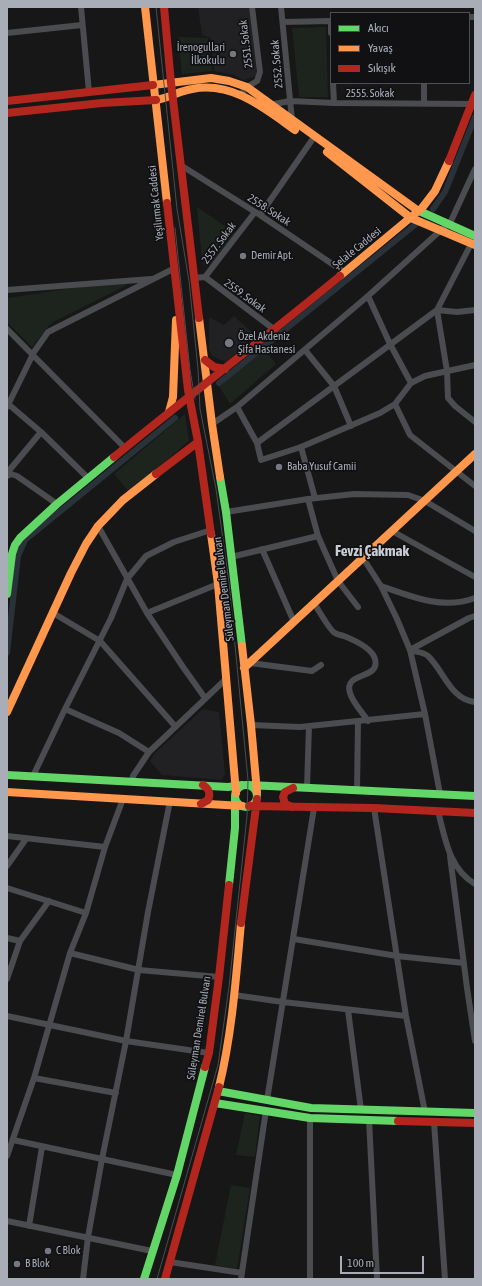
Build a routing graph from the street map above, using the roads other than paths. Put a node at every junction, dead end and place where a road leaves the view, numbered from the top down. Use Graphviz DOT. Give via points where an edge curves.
graph roads {
  1 [pos="81,7"];
  2 [pos="145,7"];
  3 [pos="164,7"];
  4 [pos="252,7"];
  5 [pos="281,7"];
  6 [pos="330,21"];
  7 [pos="283,22"];
  8 [pos="82,24"];
  9 [pos="7,32"];
  10 [pos="171,83"];
  11 [pos="333,84"];
  12 [pos="424,84"];
  13 [pos="153,85"];
  14 [pos="247,88"];
  15 [pos="89,92"];
  16 [pos="242,95"];
  17 [pos="475,95"];
  18 [pos="173,97"];
  19 [pos="156,100"];
  20 [pos="7,101"];
  21 [pos="290,101"];
  22 [pos="334,103"];
  23 [pos="424,104"];
  24 [pos="472,104"];
  25 [pos="270,105"];
  26 [pos="7,113"];
  27 [pos="292,120"];
  28 [pos="312,140"];
  29 [pos="182,166"];
  30 [pos="474,174"];
  31 [pos="419,211"];
  32 [pos="257,213"];
  33 [pos="411,218"];
  34 [pos="448,224"];
  35 [pos="441,231"];
  36 [pos="475,236"];
  37 [pos="473,245"];
  38 [pos="175,268"];
  39 [pos="344,272"];
  40 [pos="205,277"];
  41 [pos="154,278"];
  42 [pos="194,278"];
  43 [pos="7,290"];
  44 [pos="178,296"];
  45 [pos="368,296"];
  46 [pos="437,310"];
  47 [pos="475,310"];
  48 [pos="7,329"];
  49 [pos="275,330"];
  50 [pos="390,344"];
  51 [pos="305,350"];
  52 [pos="33,354"];
  53 [pos="205,360"];
  54 [pos="475,364"];
  55 [pos="225,369"];
  56 [pos="447,370"];
  57 [pos="412,382"];
  58 [pos="208,383"];
  59 [pos="334,386"];
  60 [pos="188,396"];
  61 [pos="8,404"];
  62 [pos="395,404"];
  63 [pos="237,406"];
  64 [pos="169,412"];
  65 [pos="475,422"];
  66 [pos="212,424"];
  67 [pos="350,426"];
  68 [pos="41,432"];
  69 [pos="198,442"];
  70 [pos="256,443"];
  71 [pos="301,447"];
  72 [pos="125,448"];
  73 [pos="475,454"];
  74 [pos="457,471"];
  75 [pos="7,474"];
  76 [pos="88,478"];
  77 [pos="475,486"];
  78 [pos="315,498"];
  79 [pos="308,499"];
  80 [pos="425,501"];
  81 [pos="57,504"];
  82 [pos="226,512"];
  83 [pos="98,526"];
  84 [pos="211,530"];
  85 [pos="475,530"];
  86 [pos="392,531"];
  87 [pos="318,536"];
  88 [pos="262,549"];
  89 [pos="231,557"];
  90 [pos="363,558"];
  91 [pos="8,572"];
  92 [pos="475,578"];
  93 [pos="127,579"];
  94 [pos="338,581"];
  95 [pos="218,584"];
  96 [pos="381,586"];
  97 [pos="7,594"];
  98 [pos="475,598"];
  99 [pos="314,603"];
  100 [pos="358,607"];
  101 [pos="53,613"];
  102 [pos="147,613"];
  103 [pos="475,616"];
  104 [pos="294,622"];
  105 [pos="100,641"];
  106 [pos="410,650"];
  107 [pos="247,666"];
  108 [pos="321,666"];
  109 [pos="227,678"];
  110 [pos="205,698"];
  111 [pos="475,702"];
  112 [pos="65,710"];
  113 [pos="7,712"];
  114 [pos="425,714"];
  115 [pos="368,721"];
  116 [pos="358,722"];
  117 [pos="251,725"];
  118 [pos="174,726"];
  119 [pos="309,726"];
  120 [pos="149,752"];
  121 [pos="7,775"];
  122 [pos="33,776"];
  123 [pos="132,782"];
  124 [pos="203,785"];
  125 [pos="294,788"];
  126 [pos="307,788"];
  127 [pos="357,790"];
  128 [pos="7,792"];
  129 [pos="440,794"];
  130 [pos="246,796"];
  131 [pos="475,796"];
  132 [pos="123,799"];
  133 [pos="170,801"];
  134 [pos="200,804"];
  135 [pos="293,808"];
  136 [pos="314,808"];
  137 [pos="374,808"];
  138 [pos="438,811"];
  139 [pos="475,813"];
  140 [pos="7,836"];
  141 [pos="26,839"];
  142 [pos="105,847"];
  143 [pos="450,856"];
  144 [pos="7,866"];
  145 [pos="475,884"];
  146 [pos="7,888"];
  147 [pos="49,901"];
  148 [pos="86,913"];
  149 [pos="7,938"];
  150 [pos="294,939"];
  151 [pos="20,941"];
  152 [pos="70,953"];
  153 [pos="397,956"];
  154 [pos="464,963"];
  155 [pos="139,970"];
  156 [pos="219,977"];
  157 [pos="7,979"];
  158 [pos="234,995"];
  159 [pos="284,1002"];
  160 [pos="348,1010"];
  161 [pos="7,1016"];
  162 [pos="406,1016"];
  163 [pos="50,1024"];
  164 [pos="474,1032"];
  165 [pos="126,1041"];
  166 [pos="475,1041"];
  167 [pos="209,1053"];
  168 [pos="34,1078"];
  169 [pos="218,1091"];
  170 [pos="116,1093"];
  171 [pos="267,1100"];
  172 [pos="215,1103"];
  173 [pos="266,1110"];
  174 [pos="361,1110"];
  175 [pos="425,1112"];
  176 [pos="475,1113"];
  177 [pos="310,1118"];
  178 [pos="369,1120"];
  179 [pos="434,1122"];
  180 [pos="475,1123"];
  181 [pos="13,1140"];
  182 [pos="42,1147"];
  183 [pos="7,1156"];
  184 [pos="102,1159"];
  185 [pos="177,1175"];
  186 [pos="7,1221"];
  187 [pos="29,1226"];
  188 [pos="88,1237"];
  189 [pos="152,1251"];
  190 [pos="170,1262"];
  191 [pos="242,1276"];
  192 [pos="83,1279"];
  193 [pos="144,1279"];
  194 [pos="165,1279"];
  195 [pos="310,1279"];
  196 [pos="377,1279"];
  197 [pos="445,1279"];
  1 -- 8 [label="street"];
  2 -- 13 [label="main road, Yeşilırmak Caddesi"];
  3 -- 10 [label="main road"];
  4 -- 14 [label="street, 2551. Sokak" via="260,72 256,81"];
  5 -- 7 [label="street, 2552. Sokak"];
  6 -- 7 [label="street"];
  7 -- 21 [label="street, 2552. Sokak"];
  8 -- 9 [label="street"];
  8 -- 15 [label="street"];
  10 -- 13 [label="main road"];
  10 -- 14 [label="main road" via="210,78 229,81"];
  10 -- 18 [label="main road"];
  11 -- 22 [label="street"];
  12 -- 23 [label="street"];
  13 -- 15 [label="main road"];
  13 -- 19 [label="main road, Yeşilırmak Caddesi"];
  14 -- 16 [label="street, 2551. Sokak"];
  14 -- 25 [label="main road"];
  15 -- 20 [label="main road"];
  16 -- 18 [label="main road" via="214,88 191,89"];
  16 -- 28 [label="main road"];
  17 -- 24 [label="main road, Şelale Caddesi"];
  18 -- 19 [label="main road"];
  18 -- 29 [label="main road"];
  19 -- 26 [label="main road"];
  19 -- 38 [label="main road, Yeşilırmak Caddesi"];
  21 -- 22 [label="street, 2555. Sokak"];
  21 -- 25 [label="street, 2555. Sokak"];
  21 -- 27 [label="street, 2552. Sokak"];
  22 -- 23 [label="street, 2555. Sokak"];
  23 -- 24 [label="street, 2555. Sokak"];
  24 -- 31 [label="main road, Şelale Caddesi" via="438,185"];
  25 -- 27 [label="main road"];
  27 -- 31 [label="main road"];
  28 -- 32 [label="street, 2557. Sokak"];
  28 -- 33 [label="main road"];
  29 -- 32 [label="street, 2558. Sokak"];
  29 -- 42 [label="main road"];
  30 -- 34 [label="street"];
  31 -- 33 [label="main road, Şelale Caddesi"];
  31 -- 34 [label="main road"];
  32 -- 39 [label="street, 2558. Sokak"];
  32 -- 40 [label="street, 2557. Sokak"];
  33 -- 35 [label="main road"];
  33 -- 39 [label="main road, Şelale Caddesi"];
  34 -- 35 [label="street"];
  34 -- 36 [label="main road"];
  35 -- 37 [label="main road"];
  35 -- 45 [label="street"];
  37 -- 46 [label="street"];
  38 -- 41 [label="street"];
  38 -- 44 [label="main road, Yeşilırmak Caddesi"];
  39 -- 49 [label="main road, Şelale Caddesi"];
  40 -- 42 [label="street, 2557. Sokak"];
  40 -- 49 [label="street, 2559. Sokak"];
  41 -- 43 [label="street"];
  41 -- 52 [label="street" via="48,332"];
  42 -- 53 [label="main road"];
  44 -- 60 [label="main road, Yeşilırmak Caddesi"];
  44 -- 64 [label="main road" via="173,397"];
  45 -- 50 [label="street"];
  45 -- 51 [label="street"];
  46 -- 47 [label="street"];
  46 -- 50 [label="street"];
  46 -- 56 [label="street"];
  48 -- 52 [label="street"];
  49 -- 55 [label="main road, Şelale Caddesi"];
  50 -- 57 [label="street"];
  50 -- 59 [label="street"];
  51 -- 59 [label="street"];
  51 -- 63 [label="street"];
  52 -- 61 [label="street"];
  52 -- 72 [label="street"];
  53 -- 55 [label="main road" via="217,369"];
  53 -- 58 [label="main road"];
  54 -- 56 [label="street"];
  55 -- 58 [label="main road, Şelale Caddesi"];
  56 -- 57 [label="street"];
  56 -- 65 [label="street" via="448,398"];
  57 -- 62 [label="street"];
  58 -- 60 [label="main road, Şelale Caddesi"];
  58 -- 66 [label="main road, Süleyman Demirel Bulvarı"];
  59 -- 67 [label="street"];
  59 -- 70 [label="street"];
  60 -- 64 [label="main road, Şelale Caddesi"];
  60 -- 69 [label="main road, Süleyman Demirel Bulvarı"];
  61 -- 68 [label="street"];
  62 -- 67 [label="street"];
  62 -- 74 [label="street" via="410,435"];
  63 -- 66 [label="street"];
  63 -- 70 [label="street"];
  64 -- 72 [label="main road, Şelale Caddesi"];
  66 -- 82 [label="main road, Süleyman Demirel Bulvarı"];
  67 -- 71 [label="street"];
  68 -- 75 [label="street"];
  68 -- 76 [label="street"];
  69 -- 83 [label="main road" via="123,500"];
  69 -- 84 [label="main road, Süleyman Demirel Bulvarı"];
  70 -- 71 [label="street" via="261,460"];
  71 -- 78 [label="street"];
  72 -- 76 [label="main road, Şelale Caddesi"];
  73 -- 74 [label="main road"];
  74 -- 77 [label="street"];
  74 -- 80 [label="main road"];
  75 -- 81 [label="street" via="17,476"];
  76 -- 81 [label="main road, Şelale Caddesi"];
  78 -- 79 [label="street"];
  78 -- 80 [label="street" via="354,494 408,495"];
  79 -- 82 [label="street"];
  79 -- 87 [label="street"];
  80 -- 85 [label="street"];
  80 -- 86 [label="main road"];
  81 -- 91 [label="main road, Şelale Caddesi" via="20,538 15,545"];
  82 -- 89 [label="main road, Süleyman Demirel Bulvarı"];
  83 -- 93 [label="street"];
  83 -- 101 [label="main road" via="86,544"];
  84 -- 93 [label="street" via="174,542 146,556"];
  84 -- 95 [label="main road, Süleyman Demirel Bulvarı"];
  86 -- 90 [label="main road"];
  86 -- 92 [label="street"];
  87 -- 88 [label="street"];
  87 -- 94 [label="street"];
  88 -- 89 [label="street"];
  88 -- 104 [label="street"];
  89 -- 107 [label="main road, Süleyman Demirel Bulvarı"];
  90 -- 94 [label="main road"];
  90 -- 96 [label="street"];
  91 -- 97 [label="main road, Şelale Caddesi"];
  93 -- 102 [label="street"];
  93 -- 105 [label="street"];
  94 -- 99 [label="main road"];
  94 -- 100 [label="street"];
  95 -- 102 [label="street"];
  95 -- 109 [label="main road, Süleyman Demirel Bulvarı"];
  96 -- 98 [label="street" via="432,602 450,603"];
  96 -- 106 [label="street"];
  99 -- 104 [label="main road"];
  99 -- 115 [label="street" via="334,633 344,636 372,653 375,660 374,668 369,674 354,679 349,689 356,705"];
  101 -- 105 [label="street"];
  101 -- 113 [label="main road"];
  102 -- 110 [label="street"];
  103 -- 106 [label="street"];
  104 -- 107 [label="main road"];
  105 -- 112 [label="street"];
  105 -- 118 [label="street"];
  106 -- 111 [label="street" via="427,655 456,693 465,700"];
  106 -- 114 [label="street"];
  107 -- 108 [label="street" via="312,671"];
  107 -- 117 [label="main road, Süleyman Demirel Bulvarı"];
  109 -- 110 [label="street"];
  109 -- 130 [label="main road, Süleyman Demirel Bulvarı"];
  110 -- 118 [label="street"];
  112 -- 120 [label="street" via="119,733"];
  112 -- 122 [label="street"];
  114 -- 115 [label="street"];
  114 -- 129 [label="street"];
  115 -- 116 [label="street"];
  116 -- 119 [label="street"];
  116 -- 127 [label="street"];
  117 -- 119 [label="street"];
  117 -- 130 [label="main road, Süleyman Demirel Bulvarı"];
  118 -- 120 [label="street"];
  119 -- 126 [label="street"];
  120 -- 123 [label="street" via="133,776"];
  121 -- 122 [label="main road"];
  122 -- 123 [label="main road"];
  123 -- 124 [label="main road"];
  124 -- 130 [label="main road"];
  124 -- 134 [label="main road" via="210,791 210,797"];
  125 -- 126 [label="main road"];
  125 -- 130 [label="main road"];
  125 -- 135 [label="main road" via="287,789 283,794 284,804"];
  126 -- 127 [label="main road"];
  127 -- 129 [label="main road"];
  128 -- 132 [label="main road"];
  129 -- 131 [label="main road"];
  130 -- 134 [label="main road"];
  130 -- 135 [label="main road"];
  130 -- 156 [label="main road, Süleyman Demirel Bulvarı" via="234,828"];
  130 -- 158 [label="main road, Süleyman Demirel Bulvarı" via="242,912"];
  132 -- 133 [label="main road"];
  132 -- 142 [label="street"];
  133 -- 134 [label="main road"];
  133 -- 155 [label="street"];
  135 -- 136 [label="main road"];
  136 -- 137 [label="main road"];
  136 -- 150 [label="street"];
  137 -- 138 [label="main road"];
  137 -- 153 [label="street"];
  138 -- 139 [label="main road"];
  138 -- 143 [label="street"];
  140 -- 141 [label="street"];
  141 -- 142 [label="street"];
  141 -- 144 [label="street"];
  142 -- 148 [label="street"];
  143 -- 145 [label="street" via="458,871"];
  143 -- 154 [label="street"];
  146 -- 147 [label="street"];
  147 -- 148 [label="street"];
  147 -- 151 [label="street"];
  148 -- 152 [label="street"];
  149 -- 151 [label="street"];
  150 -- 153 [label="street"];
  150 -- 159 [label="street"];
  151 -- 157 [label="street"];
  152 -- 155 [label="street"];
  152 -- 163 [label="street"];
  153 -- 154 [label="street"];
  153 -- 162 [label="street"];
  154 -- 164 [label="street"];
  155 -- 156 [label="street"];
  155 -- 165 [label="street"];
  156 -- 167 [label="main road, Süleyman Demirel Bulvarı"];
  158 -- 159 [label="street"];
  158 -- 169 [label="main road, Süleyman Demirel Bulvarı"];
  159 -- 160 [label="street"];
  159 -- 171 [label="street"];
  160 -- 162 [label="street"];
  160 -- 174 [label="street"];
  161 -- 163 [label="street"];
  162 -- 175 [label="street"];
  163 -- 165 [label="street"];
  163 -- 168 [label="street"];
  164 -- 166 [label="street"];
  165 -- 167 [label="street"];
  165 -- 170 [label="street"];
  167 -- 185 [label="main road, Süleyman Demirel Bulvarı"];
  168 -- 170 [label="street"];
  168 -- 181 [label="street"];
  169 -- 171 [label="main road"];
  169 -- 172 [label="main road, Süleyman Demirel Bulvarı"];
  170 -- 184 [label="street"];
  171 -- 174 [label="main road" via="311,1108"];
  172 -- 173 [label="main road"];
  172 -- 190 [label="main road, Süleyman Demirel Bulvarı"];
  173 -- 177 [label="main road"];
  173 -- 191 [label="street"];
  174 -- 175 [label="main road"];
  175 -- 176 [label="main road"];
  177 -- 178 [label="main road"];
  177 -- 195 [label="street"];
  178 -- 179 [label="main road"];
  178 -- 196 [label="street"];
  179 -- 180 [label="main road"];
  179 -- 197 [label="street"];
  181 -- 182 [label="street"];
  181 -- 183 [label="street"];
  182 -- 184 [label="street"];
  182 -- 187 [label="street"];
  184 -- 185 [label="street"];
  184 -- 188 [label="street"];
  185 -- 189 [label="main road, Süleyman Demirel Bulvarı"];
  186 -- 187 [label="street"];
  187 -- 188 [label="street"];
  188 -- 189 [label="street"];
  188 -- 192 [label="street"];
  189 -- 193 [label="main road, Süleyman Demirel Bulvarı"];
  190 -- 191 [label="street"];
  190 -- 194 [label="main road, Süleyman Demirel Bulvarı"];
}
